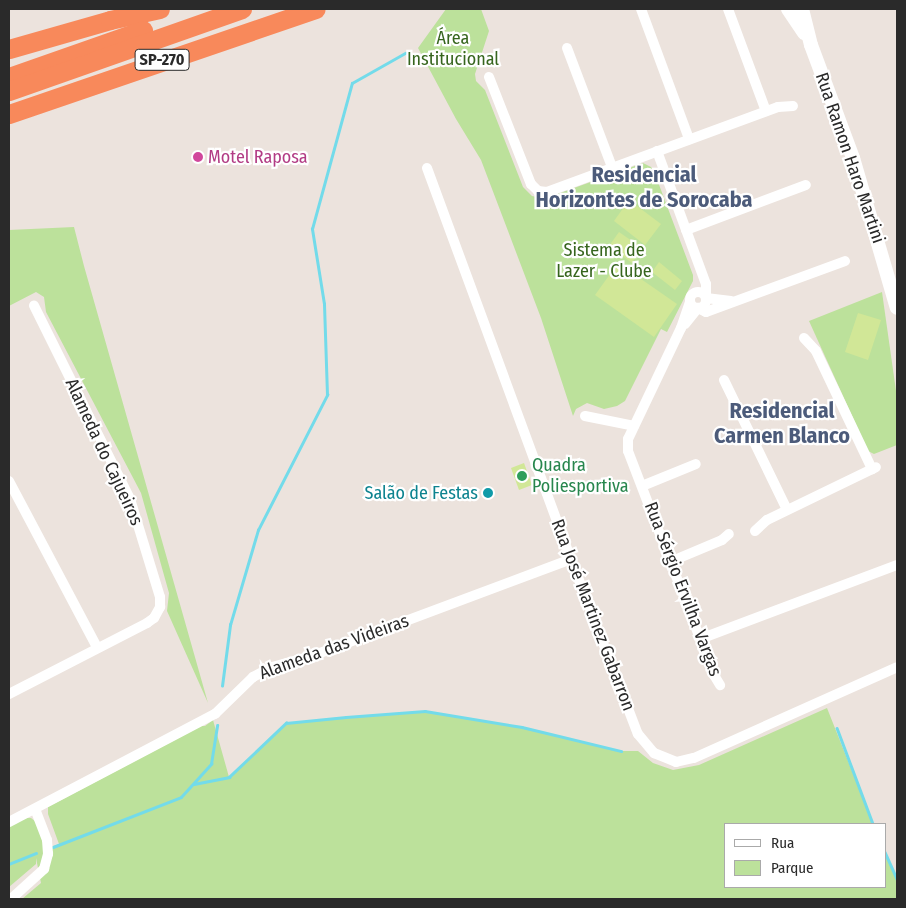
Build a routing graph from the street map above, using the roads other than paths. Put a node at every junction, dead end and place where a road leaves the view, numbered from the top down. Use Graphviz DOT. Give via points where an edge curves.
graph roads {
  1 [pos="102,9"];
  2 [pos="160,9"];
  3 [pos="203,9"];
  4 [pos="242,9"];
  5 [pos="316,9"];
  6 [pos="641,9"];
  7 [pos="728,9"];
  8 [pos="788,9"];
  9 [pos="802,9"];
  10 [pos="812,44"];
  11 [pos="9,47"];
  12 [pos="567,48"];
  13 [pos="9,76"];
  14 [pos="489,77"];
  15 [pos="9,91"];
  16 [pos="794,106"];
  17 [pos="766,111"];
  18 [pos="9,114"];
  19 [pos="689,139"];
  20 [pos="657,151"];
  21 [pos="612,167"];
  22 [pos="427,168"];
  23 [pos="806,185"];
  24 [pos="686,230"];
  25 [pos="845,261"];
  26 [pos="701,270"];
  27 [pos="706,298"];
  28 [pos="694,301"];
  29 [pos="732,302"];
  30 [pos="34,306"];
  31 [pos="897,308"];
  32 [pos="804,338"];
  33 [pos="724,380"];
  34 [pos="585,416"];
  35 [pos="634,426"];
  36 [pos="696,464"];
  37 [pos="9,481"];
  38 [pos="642,486"];
  39 [pos="787,510"];
  40 [pos="755,531"];
  41 [pos="729,534"];
  42 [pos="571,559"];
  43 [pos="672,561"];
  44 [pos="897,565"];
  45 [pos="700,639"];
  46 [pos="97,647"];
  47 [pos="897,667"];
  48 [pos="720,685"];
  49 [pos="9,694"];
  50 [pos="35,809"];
  51 [pos="9,822"];
  52 [pos="11,899"];
  1 -- 11 [label="highway"];
  2 -- 11 [label="highway"];
  3 -- 13 [label="highway, SP-270"];
  4 -- 15 [label="highway, SP-270"];
  5 -- 18 [label="highway, SP-270"];
  6 -- 19 [label="street"];
  7 -- 17 [label="street"];
  8 -- 10 [label="main road"];
  9 -- 10 [label="main road, Rua Ramon Haro Martini"];
  10 -- 31 [label="main road, Rua Ramon Haro Martini" via="853,158"];
  12 -- 21 [label="street"];
  14 -- 21 [label="street" via="531,184 538,192 547,192"];
  16 -- 17 [label="street"];
  17 -- 19 [label="street"];
  19 -- 20 [label="street"];
  20 -- 21 [label="street"];
  20 -- 24 [label="street"];
  22 -- 42 [label="street, Rua José Martinez Gabarron"];
  23 -- 24 [label="street"];
  24 -- 26 [label="street"];
  25 -- 29 [label="street"];
  26 -- 27 [label="street"];
  26 -- 28 [label="street, Rua Sérgio Ervilha Vargas"];
  27 -- 28 [label="street, Rua Sérgio Ervilha Vargas" via="704,305"];
  27 -- 29 [label="street"];
  28 -- 29 [label="street" via="706,312"];
  28 -- 35 [label="street, Rua Sérgio Ervilha Vargas"];
  30 -- 46 [label="street, Alameda do Cajueiros" via="130,499 160,597 160,607 154,618"];
  32 -- 39 [label="street" via="816,351 874,468"];
  33 -- 39 [label="street"];
  34 -- 35 [label="street"];
  35 -- 38 [label="street, Rua Sérgio Ervilha Vargas" via="628,439 628,451"];
  36 -- 38 [label="street"];
  37 -- 46 [label="street"];
  38 -- 43 [label="street, Rua Sérgio Ervilha Vargas"];
  39 -- 40 [label="street" via="767,520"];
  41 -- 43 [label="street"];
  42 -- 47 [label="street, Rua José Martinez Gabarron" via="638,734 654,753 676,762 717,749"];
  42 -- 50 [label="street, Alameda das Videiras" via="312,656 272,667 253,677 215,714"];
  43 -- 45 [label="street, Rua Sérgio Ervilha Vargas"];
  44 -- 45 [label="street"];
  45 -- 48 [label="street, Rua Sérgio Ervilha Vargas"];
  46 -- 49 [label="street, Alameda do Cajueiros"];
  50 -- 51 [label="street, Alameda das Videiras"];
  50 -- 52 [label="street" via="48,854 44,869"];
}
